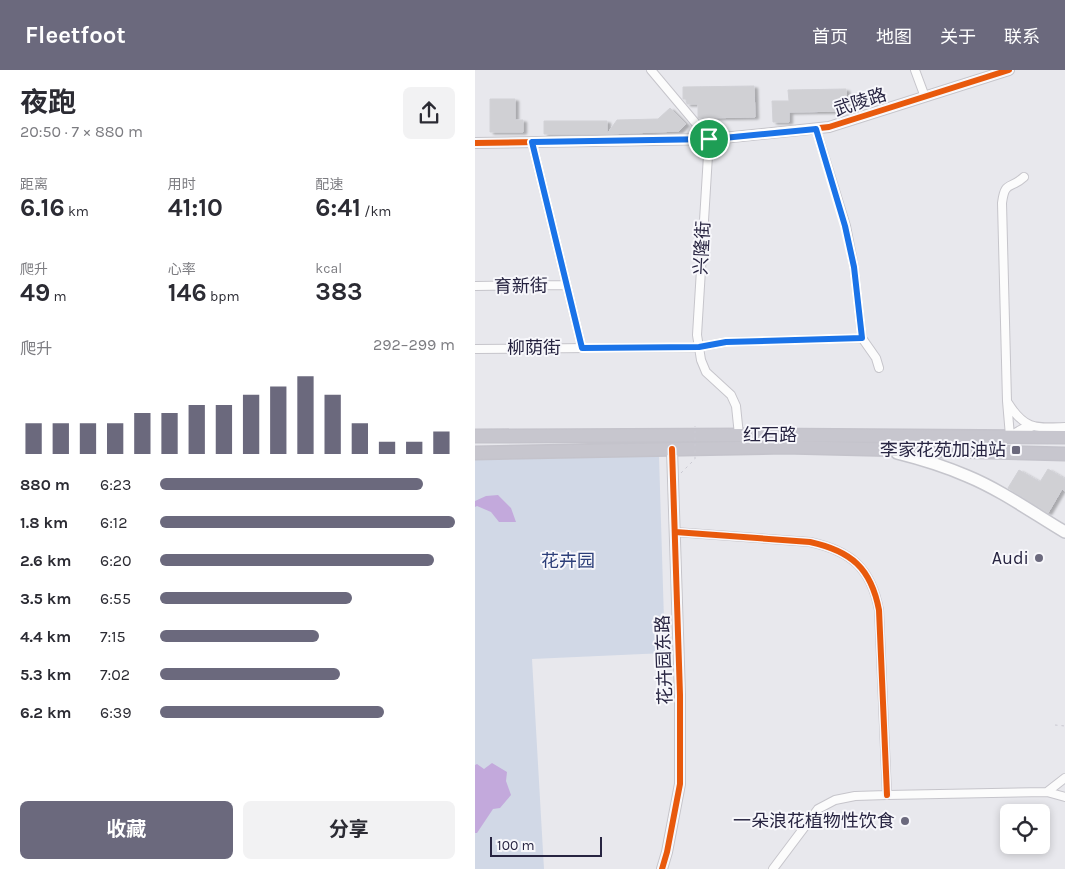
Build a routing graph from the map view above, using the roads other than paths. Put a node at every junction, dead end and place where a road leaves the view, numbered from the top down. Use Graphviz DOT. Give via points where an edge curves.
graph roads {
  1 [pos="651,70"];
  2 [pos="915,70"];
  3 [pos="1009,70"];
  4 [pos="925,97"];
  5 [pos="816,129"];
  6 [pos="709,139"];
  7 [pos="532,142"];
  8 [pos="475,143"];
  9 [pos="1024,178"];
  10 [pos="567,285"];
  11 [pos="475,286"];
  12 [pos="862,338"];
  13 [pos="699,347"];
  14 [pos="582,348"];
  15 [pos="475,349"];
  16 [pos="879,368"];
  17 [pos="1007,401"];
  18 [pos="1031,427"];
  19 [pos="1065,427"];
  20 [pos="739,435"];
  21 [pos="475,436"];
  22 [pos="1010,436"];
  23 [pos="1065,437"];
  24 [pos="672,449"];
  25 [pos="888,450"];
  26 [pos="475,453"];
  27 [pos="1065,454"];
  28 [pos="675,532"];
  29 [pos="1065,532"];
  30 [pos="1065,778"];
  31 [pos="1047,792"];
  32 [pos="887,795"];
  33 [pos="1065,798"];
  34 [pos="662,869"];
  35 [pos="773,869"];
  1 -- 6 [label="street"];
  2 -- 4 [label="street"];
  3 -- 4 [label="street, 武陵路"];
  4 -- 5 [label="street, 武陵路" via="829,128"];
  5 -- 6 [label="street, 武陵路"];
  5 -- 12 [label="street, 武陵路" via="847,234"];
  6 -- 7 [label="street, 武陵路"];
  6 -- 13 [label="street, 兴隆街" via="697,334"];
  7 -- 8 [label="street, 武陵路"];
  7 -- 10 [label="street"];
  9 -- 17 [label="street" via="1008,186 1003,192 1002,204"];
  10 -- 11 [label="street, 育新街"];
  10 -- 14 [label="street"];
  12 -- 13 [label="street, 柳荫街" via="726,342"];
  12 -- 16 [label="street, 武陵路"];
  13 -- 14 [label="street, 柳荫街"];
  13 -- 20 [label="street, 兴隆街" via="706,372 731,396 736,406"];
  14 -- 15 [label="street, 柳荫街"];
  17 -- 18 [label="street" via="1016,415"];
  17 -- 22 [label="street"];
  18 -- 19 [label="street"];
  18 -- 22 [label="street"];
  20 -- 21 [label="highway, 红石路"];
  20 -- 22 [label="highway, 红石路"];
  22 -- 23 [label="highway, 红石路"];
  24 -- 25 [label="highway, 红石路" via="785,447"];
  24 -- 26 [label="highway, 红石路"];
  24 -- 28 [label="street, 花卉园东路"];
  25 -- 27 [label="highway, 红石路"];
  25 -- 29 [label="main road, 红石路" via="969,476"];
  28 -- 32 [label="street" via="830,546 845,554 867,575 879,610"];
  28 -- 34 [label="street, 花卉园东路" via="680,784"];
  30 -- 31 [label="street"];
  31 -- 32 [label="street"];
  31 -- 33 [label="street"];
  32 -- 35 [label="street" via="835,800 818,809"];
}
